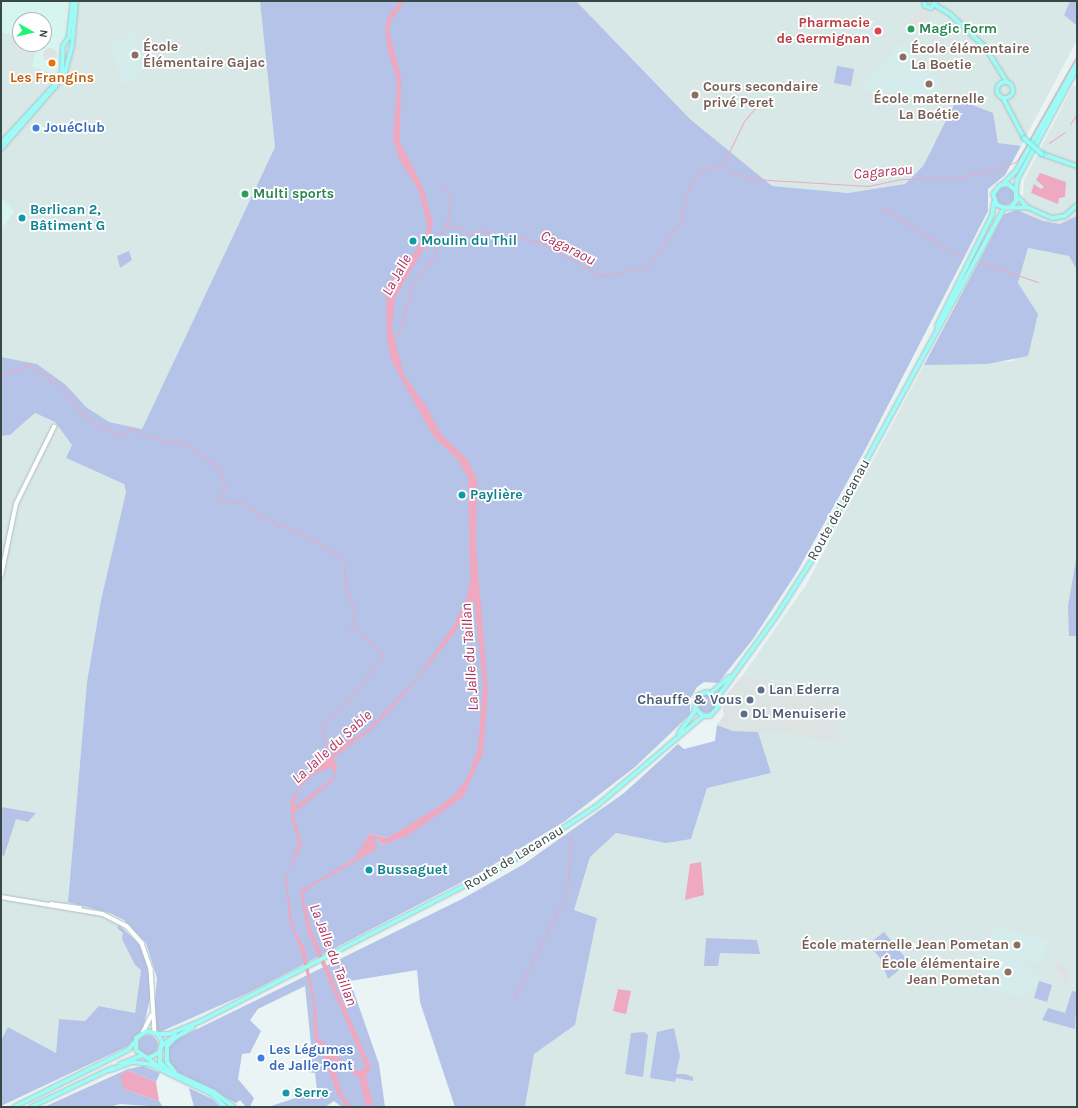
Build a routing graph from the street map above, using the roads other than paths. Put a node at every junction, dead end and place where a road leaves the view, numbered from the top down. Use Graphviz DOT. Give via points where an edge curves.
graph roads {
  1 [pos="73,1"];
  2 [pos="76,1"];
  3 [pos="924,1"];
  4 [pos="935,3"];
  5 [pos="69,43"];
  6 [pos="64,50"];
  7 [pos="70,50"];
  8 [pos="1077,63"];
  9 [pos="999,68"];
  10 [pos="1077,68"];
  11 [pos="1007,82"];
  12 [pos="1000,84"];
  13 [pos="1010,97"];
  14 [pos="1003,98"];
  15 [pos="1010,111"];
  16 [pos="1,143"];
  17 [pos="1,149"];
  18 [pos="1077,166"];
  19 [pos="1004,184"];
  20 [pos="1016,190"];
  21 [pos="1017,196"];
  22 [pos="994,202"];
  23 [pos="1077,205"];
  24 [pos="1011,207"];
  25 [pos="1027,207"];
  26 [pos="1004,208"];
  27 [pos="930,340"];
  28 [pos="54,426"];
  29 [pos="1,576"];
  30 [pos="736,672"];
  31 [pos="710,692"];
  32 [pos="717,698"];
  33 [pos="695,708"];
  34 [pos="703,716"];
  35 [pos="679,733"];
  36 [pos="1,897"];
  37 [pos="152,1013"];
  38 [pos="201,1021"];
  39 [pos="193,1027"];
  40 [pos="143,1032"];
  41 [pos="156,1034"];
  42 [pos="135,1042"];
  43 [pos="162,1046"];
  44 [pos="160,1052"];
  45 [pos="141,1056"];
  46 [pos="149,1058"];
  47 [pos="110,1070"];
  48 [pos="173,1077"];
  49 [pos="188,1080"];
  50 [pos="14,1107"];
  51 [pos="31,1107"];
  52 [pos="225,1107"];
  53 [pos="234,1107"];
  1 -- 5 [label="main road"];
  2 -- 5 [label="main road"];
  3 -- 4 [label="main road" via="929,8"];
  4 -- 9 [label="main road" via="985,47"];
  5 -- 6 [label="main road"];
  5 -- 7 [label="main road"];
  6 -- 7 [label="main road"];
  6 -- 16 [label="main road" via="65,62 58,81"];
  7 -- 17 [label="main road" via="58,86"];
  8 -- 19 [label="main road" via="1016,171"];
  9 -- 11 [label="main road"];
  9 -- 12 [label="main road"];
  10 -- 20 [label="main road" via="1017,180"];
  11 -- 12 [label="main road"];
  11 -- 13 [label="main road" via="1013,90"];
  12 -- 14 [label="main road" via="997,93"];
  13 -- 14 [label="main road"];
  13 -- 15 [label="main road"];
  14 -- 15 [label="main road"];
  15 -- 18 [label="main road, bridge" via="1024,138 1042,154"];
  19 -- 20 [label="main road"];
  19 -- 22 [label="main road" via="994,190"];
  20 -- 21 [label="main road"];
  21 -- 24 [label="main road"];
  21 -- 25 [label="main road"];
  22 -- 26 [label="main road"];
  22 -- 27 [label="main road, Route de Lacanau" via="992,215"];
  23 -- 25 [label="main road" via="1069,214 1056,218"];
  24 -- 25 [label="main road"];
  24 -- 26 [label="main road"];
  26 -- 27 [label="main road, Route de Lacanau"];
  27 -- 30 [label="main road, Route de Lacanau" via="812,560"];
  28 -- 29 [label="street" via="16,504"];
  30 -- 31 [label="main road"];
  30 -- 32 [label="main road, Route de Lacanau"];
  31 -- 32 [label="main road"];
  31 -- 33 [label="main road" via="698,695"];
  32 -- 34 [label="main road" via="716,711"];
  33 -- 34 [label="main road"];
  33 -- 35 [label="main road"];
  34 -- 35 [label="main road"];
  35 -- 38 [label="main road, Route de Lacanau" via="612,794 538,846 464,888"];
  36 -- 37 [label="street" via="86,910 116,918 142,943 153,979"];
  37 -- 40 [label="street"];
  37 -- 41 [label="street"];
  38 -- 39 [label="main road"];
  38 -- 41 [label="main road" via="165,1035"];
  39 -- 43 [label="main road" via="167,1039"];
  39 -- 49 [label="main road" via="173,1040 165,1054 171,1069"];
  40 -- 41 [label="main road"];
  40 -- 42 [label="main road"];
  41 -- 43 [label="main road"];
  42 -- 45 [label="main road"];
  42 -- 50 [label="main road" via="128,1050"];
  43 -- 44 [label="main road"];
  44 -- 46 [label="main road"];
  44 -- 49 [label="main road" via="164,1067"];
  45 -- 46 [label="main road"];
  45 -- 47 [label="main road"];
  46 -- 48 [label="main road"];
  47 -- 48 [label="main road" via="140,1062"];
  47 -- 51 [label="main road"];
  48 -- 52 [label="main road" via="212,1094"];
  49 -- 53 [label="main road" via="217,1094"];
}
